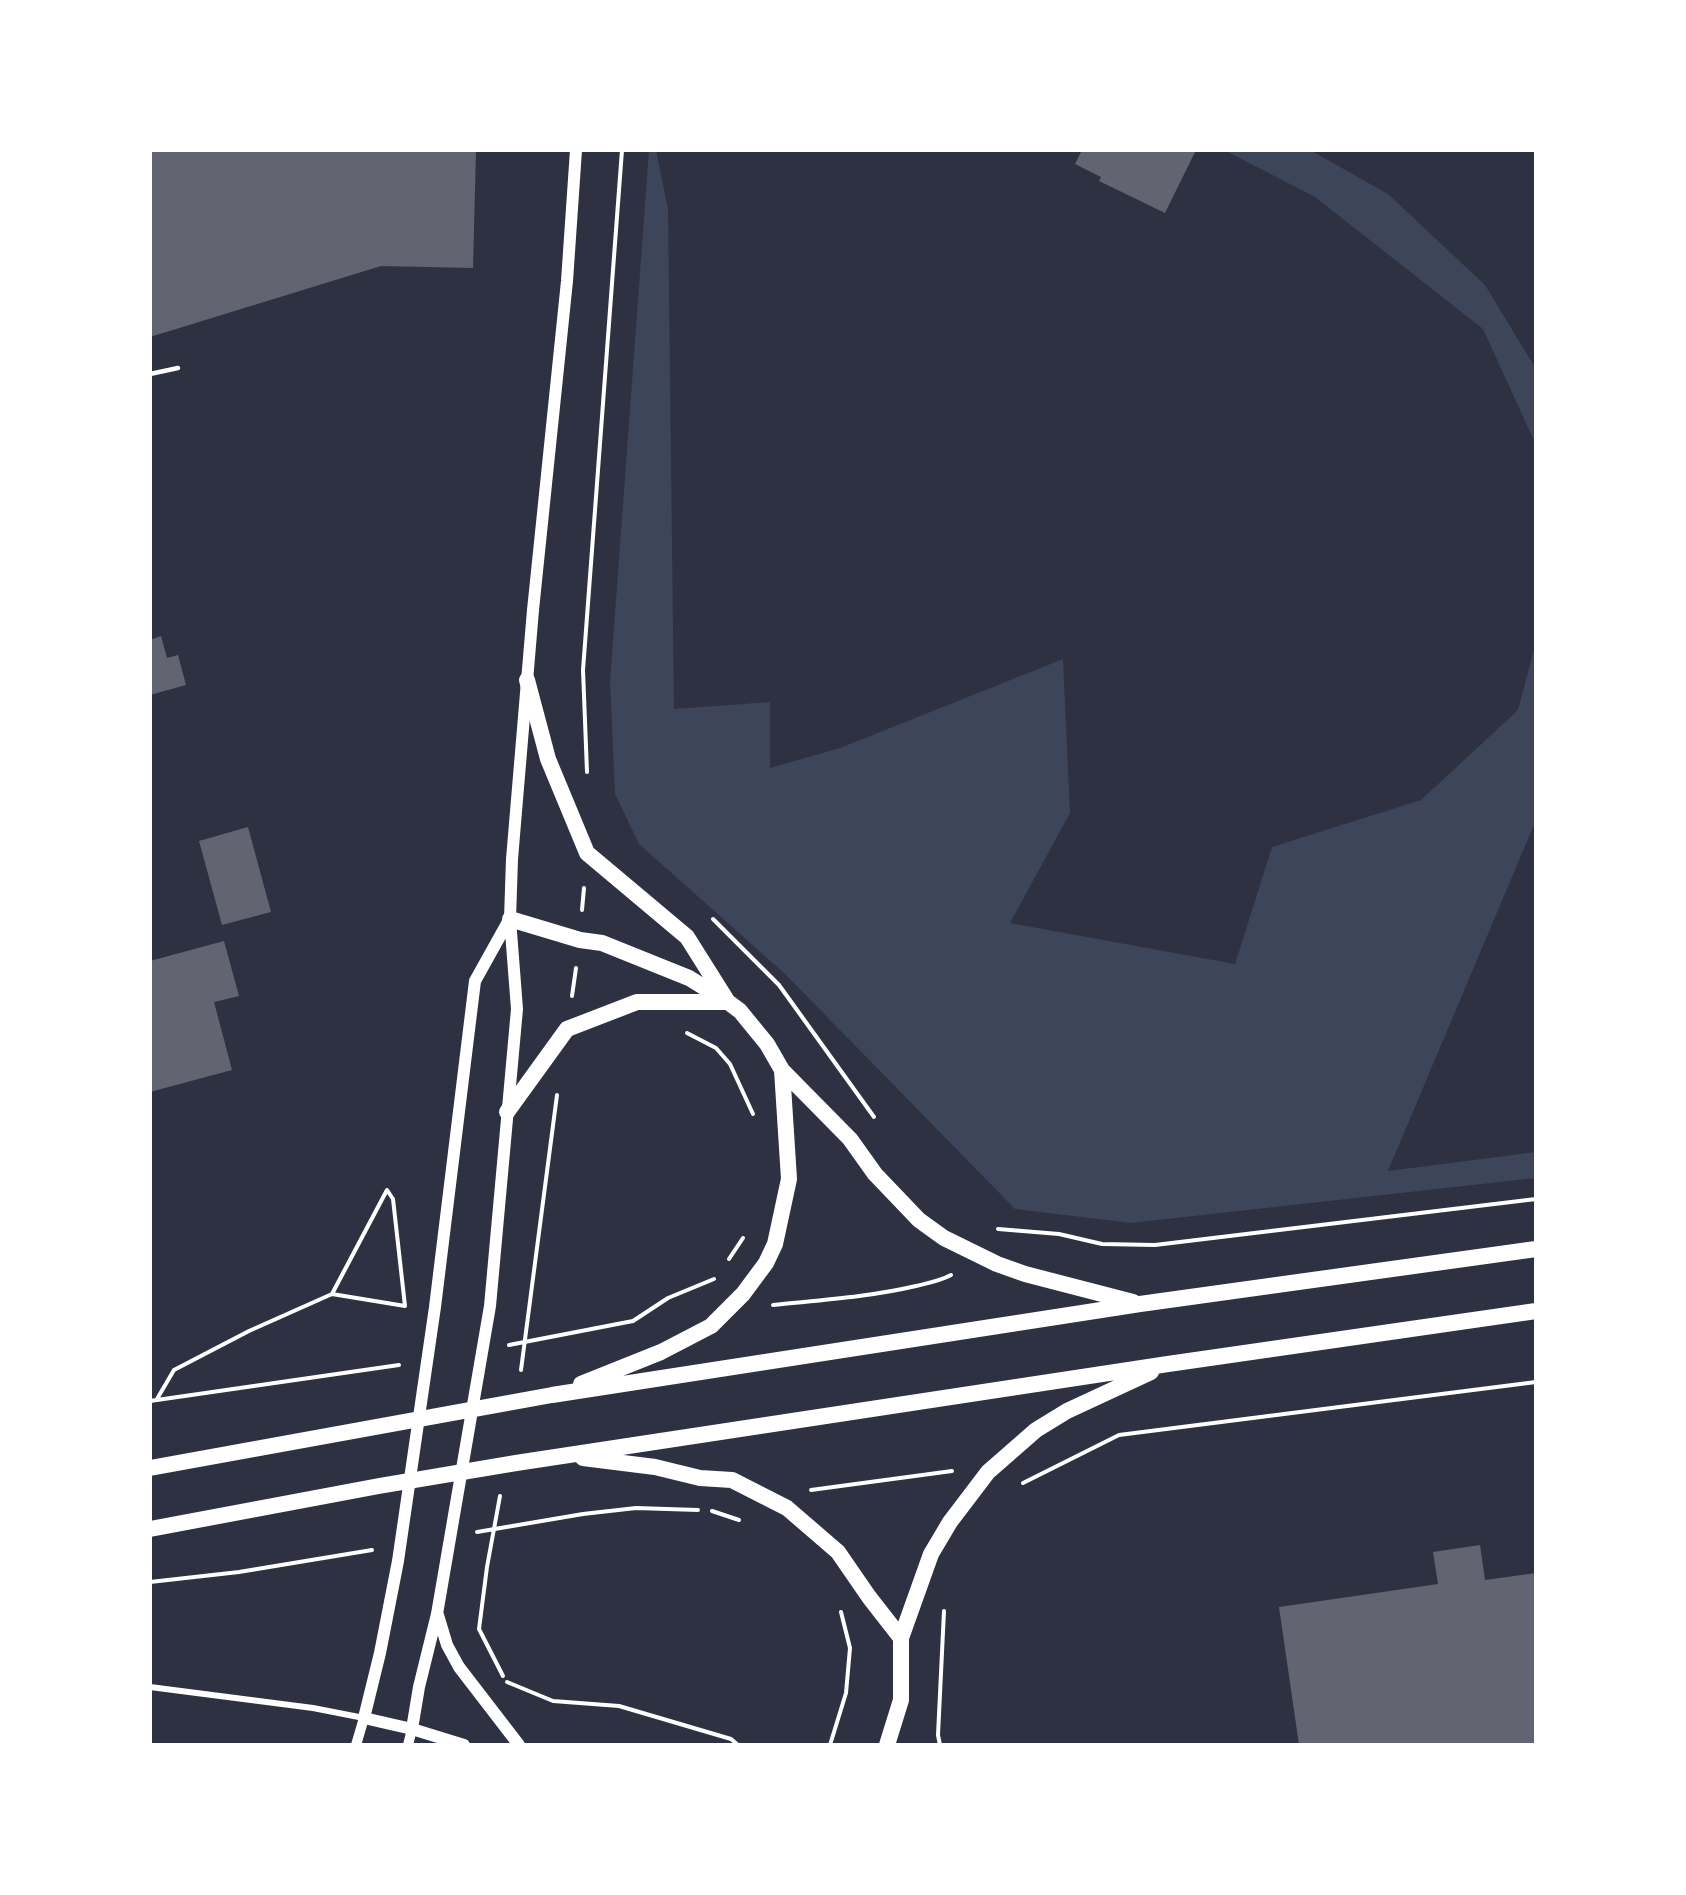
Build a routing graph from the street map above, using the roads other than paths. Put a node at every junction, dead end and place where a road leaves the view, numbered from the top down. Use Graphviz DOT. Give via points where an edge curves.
graph roads {
  1 [pos="576,150"];
  2 [pos="178,368"];
  3 [pos="150,374"];
  4 [pos="527,680"];
  5 [pos="510,919"];
  6 [pos="728,1002"];
  7 [pos="782,1070"];
  8 [pos="507,1112"];
  9 [pos="1536,1249"];
  10 [pos="1140,1304"];
  11 [pos="1536,1311"];
  12 [pos="1168,1364"];
  13 [pos="552,1395"];
  14 [pos="563,1456"];
  15 [pos="150,1468"];
  16 [pos="150,1529"];
  17 [pos="437,1614"];
  18 [pos="901,1638"];
  19 [pos="150,1687"];
  20 [pos="364,1718"];
  21 [pos="412,1729"];
  22 [pos="356,1745"];
  23 [pos="408,1745"];
  24 [pos="464,1745"];
  25 [pos="519,1745"];
  26 [pos="887,1745"];
  1 -- 4 [label="main road" via="567,281"];
  2 -- 3 [label="lane"];
  4 -- 5 [label="main road"];
  4 -- 6 [label="highway" via="548,759 587,853 687,937"];
  5 -- 6 [label="highway" via="602,943 689,978"];
  5 -- 8 [label="main road" via="517,1009"];
  5 -- 20 [label="main road" via="475,981 435,1307 398,1561"];
  6 -- 7 [label="highway" via="767,1044"];
  6 -- 8 [label="highway" via="637,1002 567,1029"];
  7 -- 10 [label="highway" via="850,1139 900,1202 944,1238 997,1264"];
  7 -- 13 [label="highway" via="789,1179 775,1244 766,1263 743,1294 711,1326 695,1336"];
  8 -- 17 [label="main road" via="490,1306"];
  9 -- 10 [label="highway"];
  10 -- 13 [label="highway"];
  11 -- 12 [label="highway"];
  12 -- 14 [label="highway"];
  12 -- 18 [label="highway" via="1036,1430 988,1472 931,1554"];
  13 -- 15 [label="highway"];
  14 -- 16 [label="highway"];
  14 -- 18 [label="highway" via="732,1480 788,1508 838,1552"];
  17 -- 21 [label="main road"];
  17 -- 25 [label="main road" via="459,1666"];
  18 -- 26 [label="highway" via="900,1700"];
  19 -- 20 [label="street"];
  20 -- 21 [label="main road"];
  20 -- 22 [label="street"];
  21 -- 23 [label="street"];
  21 -- 24 [label="main road"];
}
